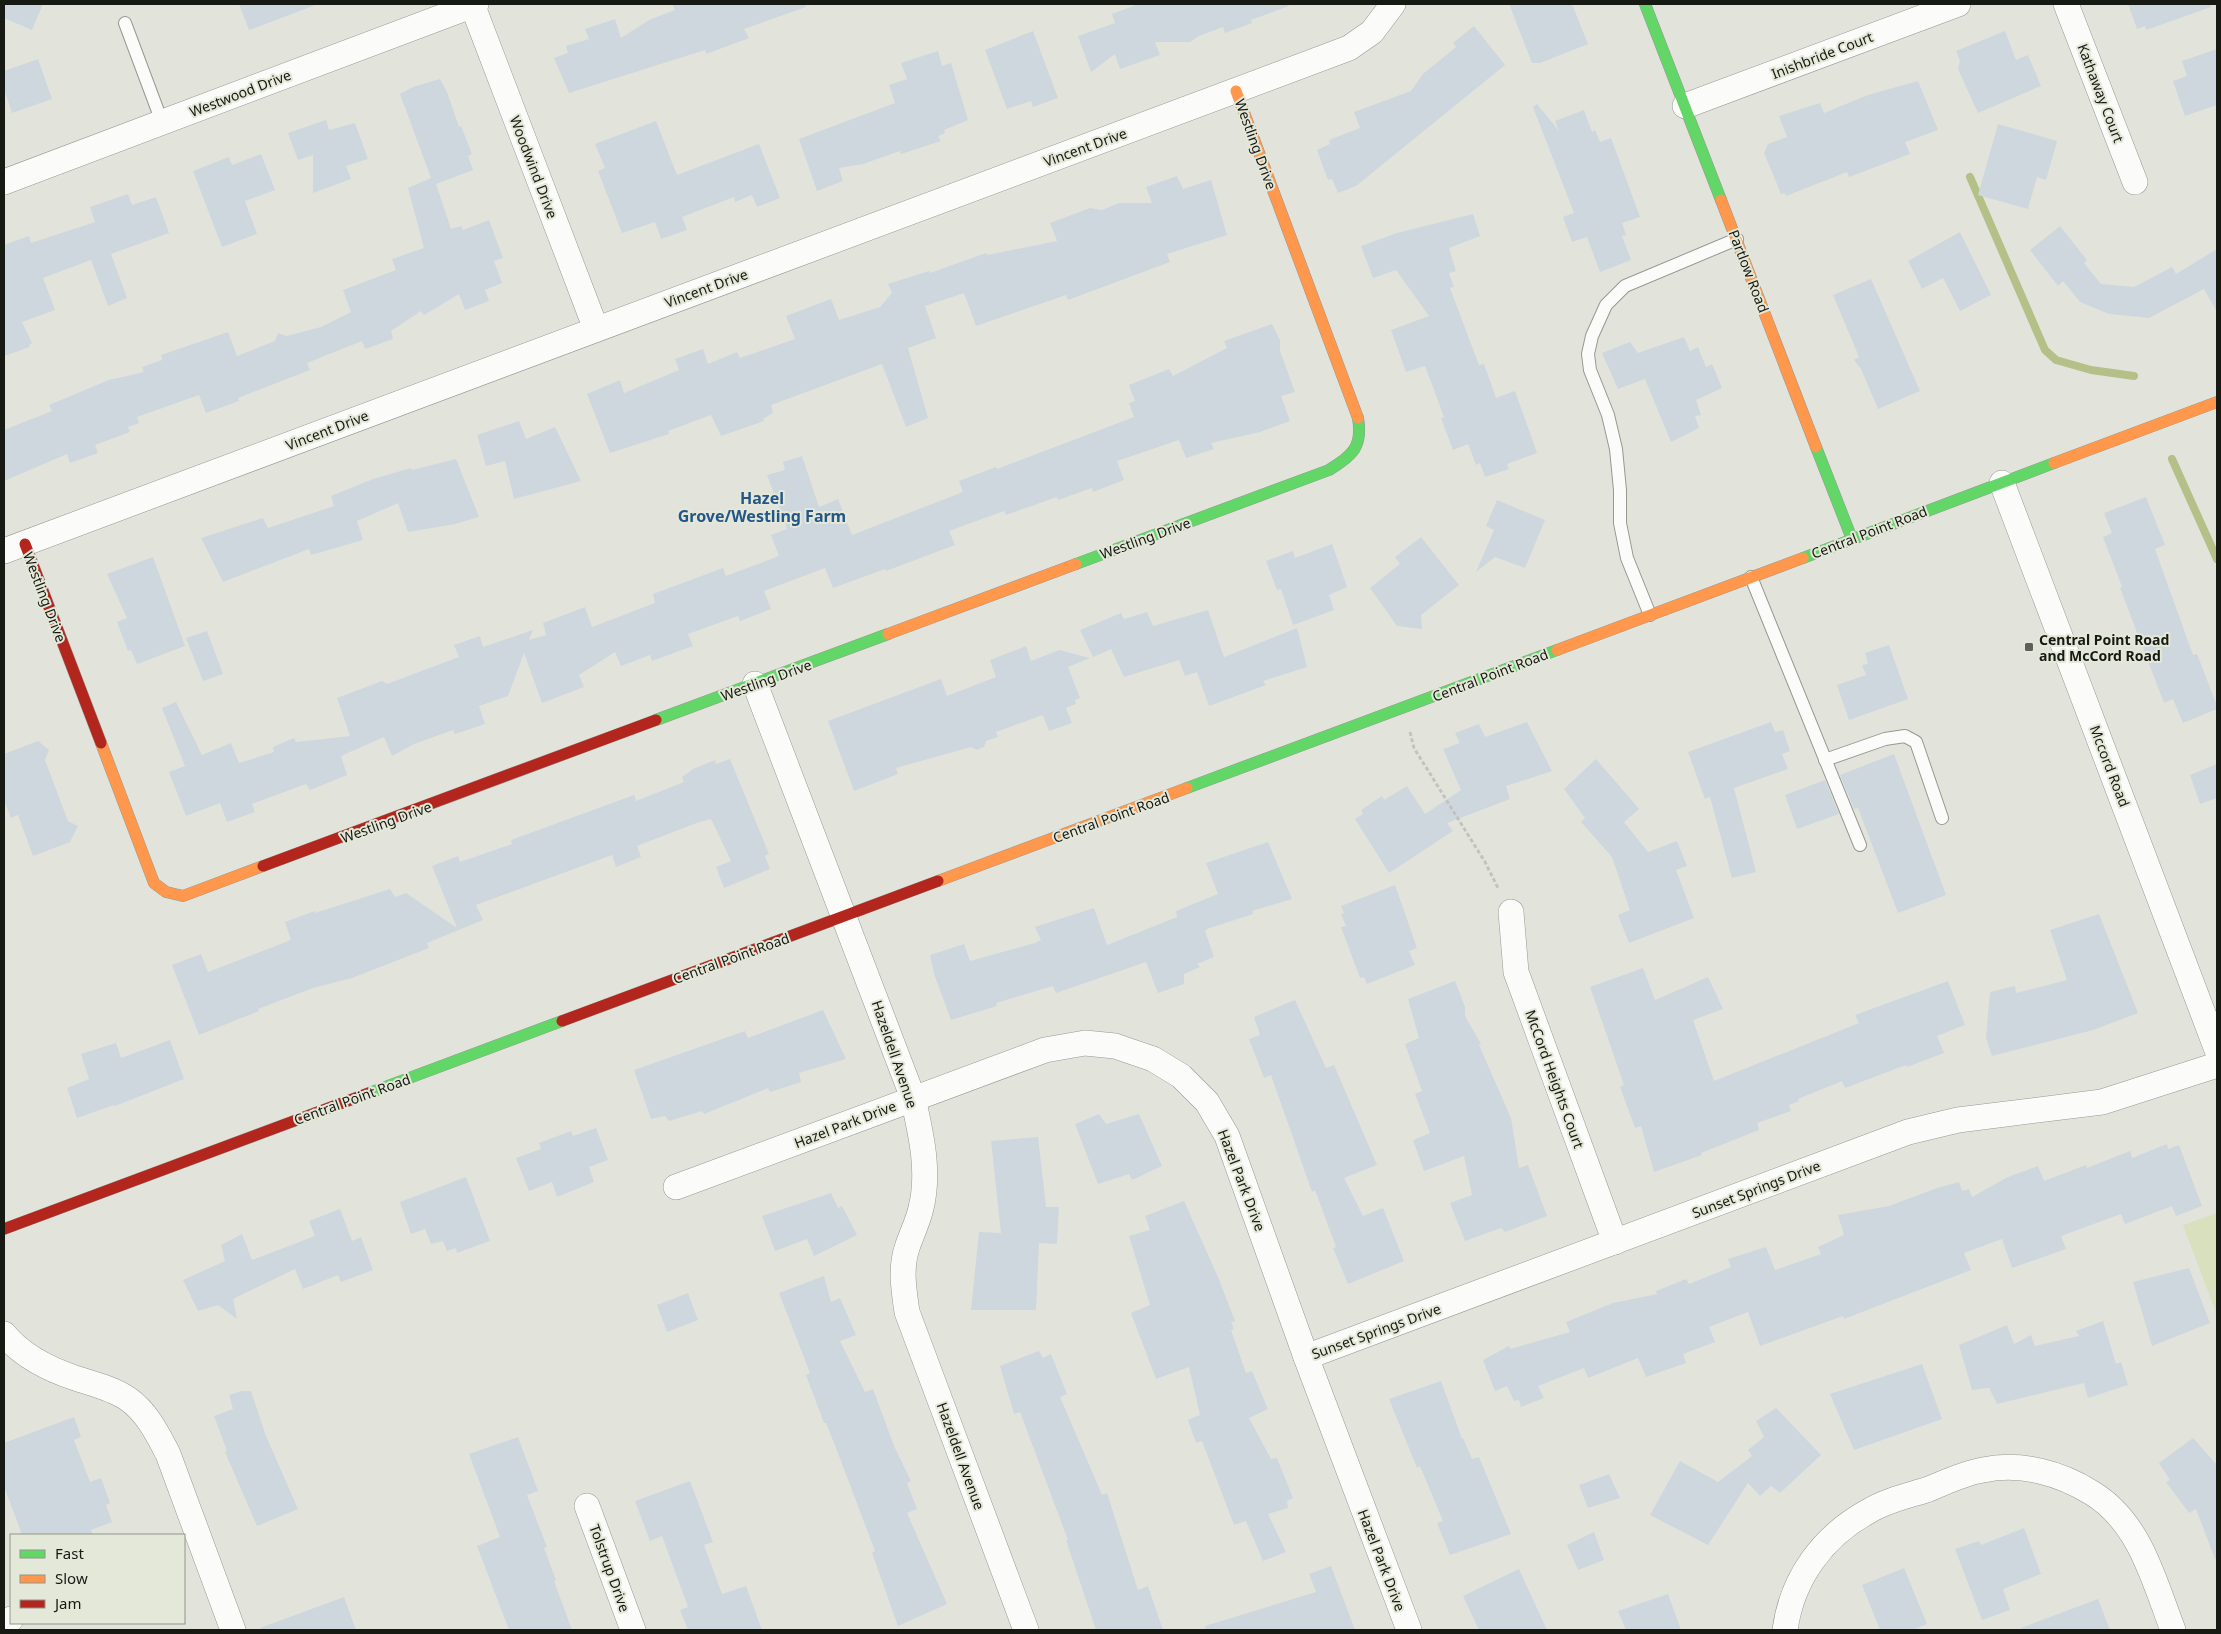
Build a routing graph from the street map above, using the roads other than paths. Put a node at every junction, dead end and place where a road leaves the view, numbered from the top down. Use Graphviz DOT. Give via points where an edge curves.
graph roads {
  1 [pos="474,4"];
  2 [pos="1393,4"];
  3 [pos="1645,4"];
  4 [pos="1958,4"];
  5 [pos="2066,4"];
  6 [pos="125,23"];
  7 [pos="1236,90"];
  8 [pos="1685,106"];
  9 [pos="162,122"];
  10 [pos="4,182"];
  11 [pos="2135,182"];
  12 [pos="1737,239"];
  13 [pos="596,329"];
  14 [pos="2217,402"];
  15 [pos="2002,483"];
  16 [pos="1852,539"];
  17 [pos="14,548"];
  18 [pos="1751,577"];
  19 [pos="1650,615"];
  20 [pos="755,684"];
  21 [pos="1825,760"];
  22 [pos="1942,818"];
  23 [pos="1860,844"];
  24 [pos="1511,912"];
  25 [pos="845,916"];
  26 [pos="2217,1050"];
  27 [pos="2217,1065"];
  28 [pos="913,1098"];
  29 [pos="676,1188"];
  30 [pos="4,1229"];
  31 [pos="1615,1242"];
  32 [pos="4,1334"];
  33 [pos="1306,1358"];
  34 [pos="587,1506"];
  35 [pos="193,1551"];
  36 [pos="233,1630"];
  37 [pos="633,1630"];
  38 [pos="1026,1630"];
  39 [pos="1409,1630"];
  40 [pos="1785,1630"];
  41 [pos="2173,1630"];
  1 -- 9 [label="street, Westwood Drive"];
  1 -- 13 [label="street, Woodwind Drive"];
  2 -- 7 [label="street, Vincent Drive" via="1372,32 1349,48"];
  3 -- 8 [label="street, Partlow Road"];
  4 -- 8 [label="street, Inishbride Court"];
  5 -- 11 [label="street, Kathaway Court"];
  6 -- 9 [label="lane"];
  7 -- 13 [label="street, Vincent Drive"];
  7 -- 20 [label="street, Westling Drive" via="1358,418 1361,434 1358,445 1346,460 1329,470"];
  8 -- 12 [label="street, Partlow Road"];
  9 -- 10 [label="street, Westwood Drive"];
  12 -- 16 [label="street, Partlow Road"];
  12 -- 19 [label="lane" via="1626,286 1606,305 1592,336 1588,354 1590,370 1608,415 1616,448 1620,523 1627,558"];
  13 -- 17 [label="street, Vincent Drive"];
  14 -- 15 [label="street, Central Point Road"];
  15 -- 16 [label="street, Central Point Road"];
  15 -- 26 [label="street, Mccord Road"];
  16 -- 18 [label="street, Central Point Road"];
  17 -- 20 [label="street, Westling Drive" via="154,883 166,892 183,896"];
  18 -- 19 [label="street, Central Point Road"];
  18 -- 21 [label="lane"];
  19 -- 25 [label="street, Central Point Road"];
  20 -- 25 [label="street, Hazeldell Avenue"];
  21 -- 22 [label="lane" via="1885,739 1905,736 1916,742"];
  21 -- 23 [label="lane"];
  24 -- 31 [label="street, McCord Heights Court" via="1516,972"];
  25 -- 28 [label="street, Hazeldell Avenue"];
  25 -- 30 [label="street, Central Point Road"];
  27 -- 31 [label="street, Sunset Springs Drive" via="2102,1102 1958,1120 1908,1132"];
  28 -- 29 [label="street, Hazel Park Drive"];
  28 -- 33 [label="street, Hazel Park Drive" via="1045,1050 1085,1043 1115,1046 1153,1059 1181,1076 1207,1102 1227,1136"];
  28 -- 38 [label="street, Hazeldell Avenue" via="925,1172 921,1208 906,1250 902,1281 907,1312"];
  31 -- 33 [label="street, Sunset Springs Drive"];
  32 -- 35 [label="street" via="26,1355 44,1366 114,1391 144,1414 168,1454"];
  33 -- 39 [label="street, Hazel Park Drive"];
  34 -- 37 [label="street, Tolstrup Drive"];
  35 -- 36 [label="street"];
  40 -- 41 [label="street" via="1797,1584 1812,1558 1835,1534 1869,1510 1983,1470 2022,1468 2059,1476 2093,1493 2122,1518 2140,1545"];
}
